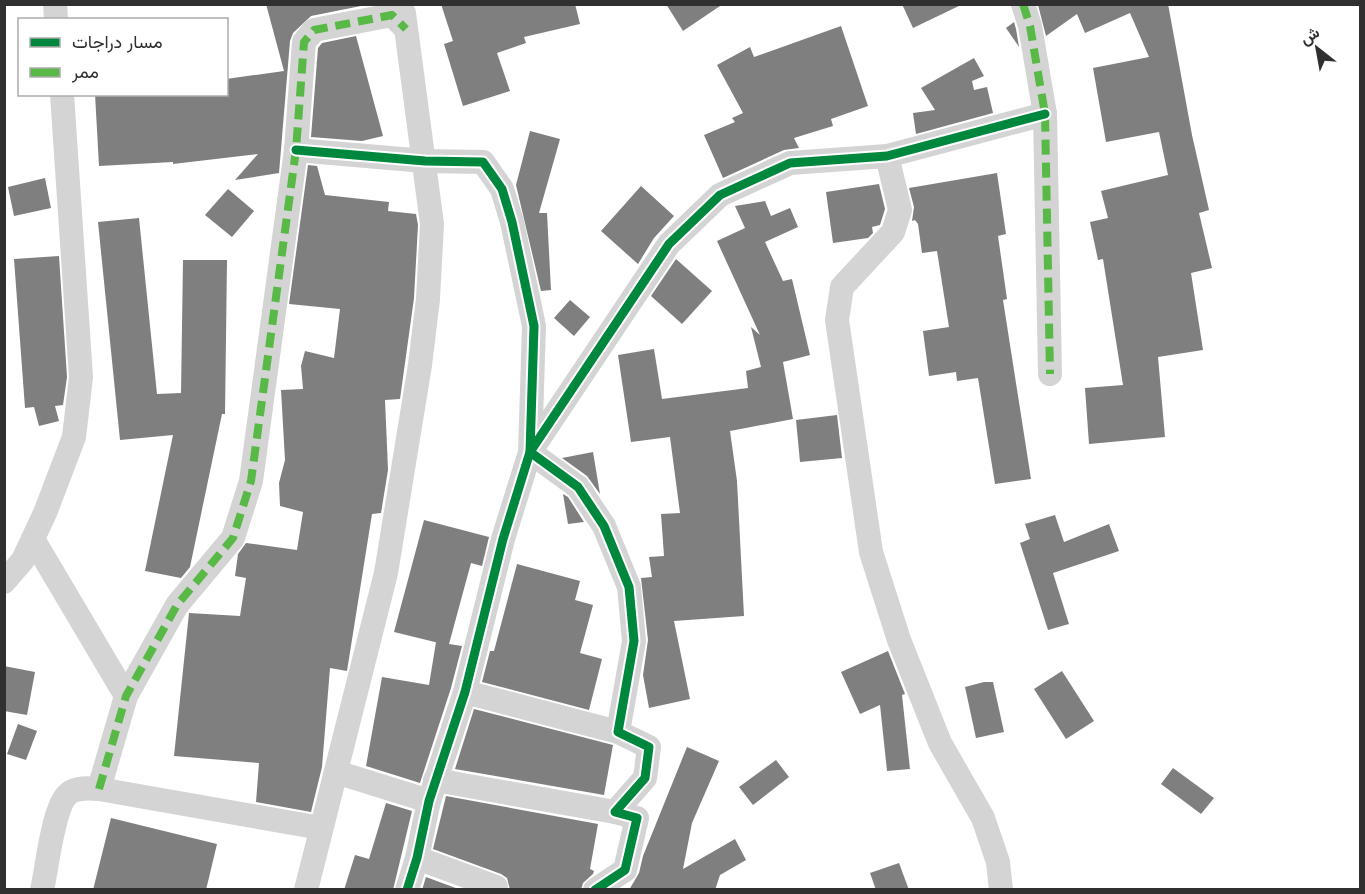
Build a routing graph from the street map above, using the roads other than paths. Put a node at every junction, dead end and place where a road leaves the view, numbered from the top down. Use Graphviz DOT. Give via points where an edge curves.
graph roads {
  1 [pos="403,4"];
  2 [pos="1023,4"];
  3 [pos="406,29"];
  4 [pos="62,96"];
  5 [pos="1045,114"];
  6 [pos="296,150"];
  7 [pos="887,156"];
  8 [pos="425,161"];
  9 [pos="1050,374"];
  10 [pos="530,452"];
  11 [pos="33,539"];
  12 [pos="4,582"];
  13 [pos="465,692"];
  14 [pos="126,696"];
  15 [pos="618,732"];
  16 [pos="336,772"];
  17 [pos="99,789"];
  18 [pos="432,790"];
  19 [pos="615,812"];
  20 [pos="321,828"];
  21 [pos="417,858"];
  22 [pos="500,889"];
  23 [pos="42,890"];
  24 [pos="306,890"];
  25 [pos="407,890"];
  26 [pos="595,890"];
  27 [pos="1000,890"];
  1 -- 3 [label="street"];
  2 -- 5 [label="street"];
  3 -- 6 [label="street" via="392,15 331,25 308,34 301,59"];
  3 -- 8 [label="street"];
  4 -- 11 [label="street" via="81,377 74,437"];
  5 -- 7 [label="street"];
  5 -- 9 [label="street"];
  6 -- 8 [label="street"];
  6 -- 14 [label="street" via="246,498 233,538 177,605"];
  7 -- 10 [label="street" via="790,163 720,195 669,244"];
  7 -- 27 [label="street" via="900,210 893,232 842,287 837,320 869,540 899,640 940,743 983,818 998,862"];
  8 -- 10 [label="street" via="483,162 502,189 534,326"];
  8 -- 16 [label="street" via="432,224 420,365 386,573"];
  10 -- 13 [label="street" via="503,539"];
  10 -- 15 [label="street" via="578,487 604,526 629,587 634,640"];
  11 -- 12 [label="street" via="16,570"];
  11 -- 14 [label="street"];
  13 -- 15 [label="street"];
  13 -- 18 [label="street"];
  14 -- 17 [label="street"];
  15 -- 19 [label="street" via="649,747 645,778"];
  16 -- 18 [label="street"];
  16 -- 20 [label="street"];
  17 -- 20 [label="street"];
  17 -- 23 [label="street" via="76,790 66,795 59,810"];
  18 -- 19 [label="street"];
  18 -- 21 [label="street"];
  19 -- 26 [label="street" via="637,819 630,853 625,870"];
  20 -- 24 [label="street"];
  21 -- 22 [label="street"];
  21 -- 25 [label="street"];
}
